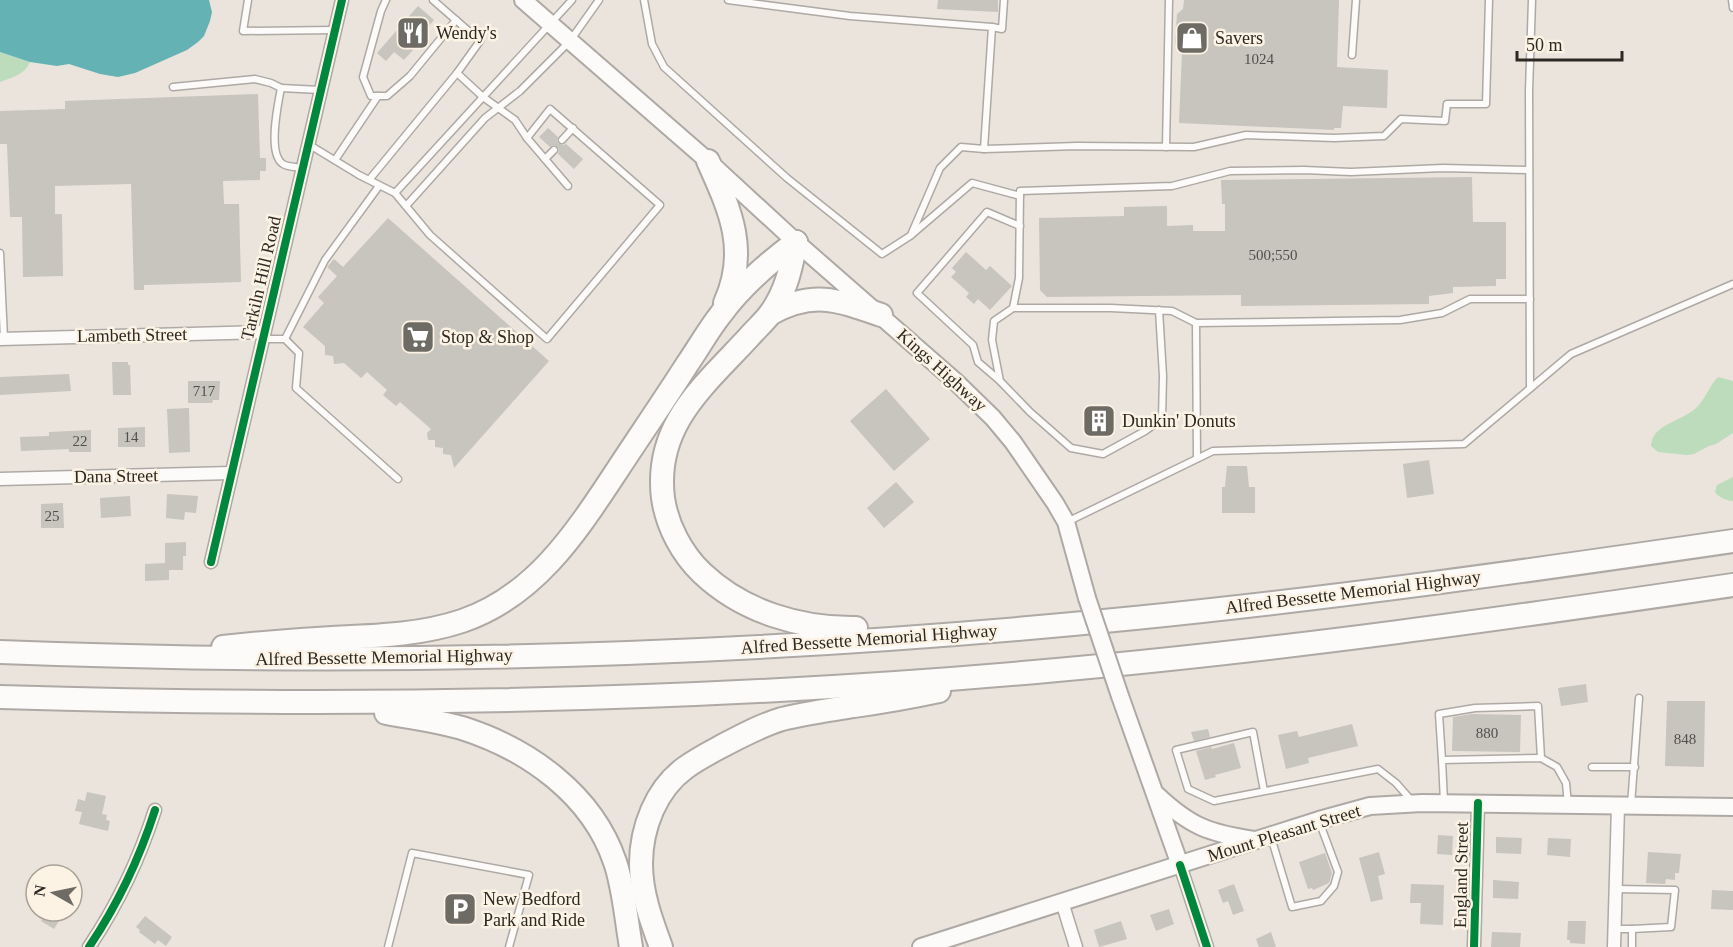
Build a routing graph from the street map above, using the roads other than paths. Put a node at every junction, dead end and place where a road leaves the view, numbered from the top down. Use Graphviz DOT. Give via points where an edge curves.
graph roads {
  1 [pos="248,0"];
  2 [pos="342,0"];
  3 [pos="387,0"];
  4 [pos="433,0"];
  5 [pos="523,0"];
  6 [pos="572,0"];
  7 [pos="599,0"];
  8 [pos="644,0"];
  9 [pos="728,0"];
  10 [pos="1004,0"];
  11 [pos="1170,0"];
  12 [pos="1356,0"];
  13 [pos="1489,0"];
  14 [pos="1532,0"];
  15 [pos="1732,0"];
  16 [pos="743,1"];
  17 [pos="771,2"];
  18 [pos="1733,8"];
  19 [pos="456,20"];
  20 [pos="550,23"];
  21 [pos="992,27"];
  22 [pos="334,30"];
  23 [pos="570,41"];
  24 [pos="1352,55"];
  25 [pos="457,74"];
  26 [pos="173,87"];
  27 [pos="281,88"];
  28 [pos="321,90"];
  29 [pos="378,96"];
  30 [pos="483,97"];
  31 [pos="498,108"];
  32 [pos="573,128"];
  33 [pos="527,138"];
  34 [pos="562,140"];
  35 [pos="308,143"];
  36 [pos="1166,147"];
  37 [pos="984,149"];
  38 [pos="554,150"];
  39 [pos="545,159"];
  40 [pos="335,160"];
  41 [pos="708,161"];
  42 [pos="302,168"];
  43 [pos="1529,170"];
  44 [pos="369,180"];
  45 [pos="379,186"];
  46 [pos="568,186"];
  47 [pos="395,193"];
  48 [pos="1020,196"];
  49 [pos="406,206"];
  50 [pos="1020,226"];
  51 [pos="910,236"];
  52 [pos="796,242"];
  53 [pos="0,258"];
  54 [pos="1733,284"];
  55 [pos="1530,299"];
  56 [pos="1013,308"];
  57 [pos="1159,310"];
  58 [pos="721,314"];
  59 [pos="770,314"];
  60 [pos="881,315"];
  61 [pos="1196,324"];
  62 [pos="263,335"];
  63 [pos="2,338"];
  64 [pos="285,339"];
  65 [pos="1000,381"];
  66 [pos="1530,388"];
  67 [pos="1197,458"];
  68 [pos="231,473"];
  69 [pos="0,479"];
  70 [pos="398,479"];
  71 [pos="1066,522"];
  72 [pos="1733,541"];
  73 [pos="211,562"];
  74 [pos="1733,585"];
  75 [pos="1006,629"];
  76 [pos="0,652"];
  77 [pos="142,657"];
  78 [pos="1050,670"];
  79 [pos="0,697"];
  80 [pos="1639,698"];
  81 [pos="301,702"];
  82 [pos="1541,758"];
  83 [pos="1442,760"];
  84 [pos="1592,767"];
  85 [pos="1635,767"];
  86 [pos="1264,791"];
  87 [pos="1155,793"];
  88 [pos="1444,802"];
  89 [pos="1414,803"];
  90 [pos="1478,803"];
  91 [pos="1568,805"];
  92 [pos="1624,806"];
  93 [pos="1733,807"];
  94 [pos="154,810"];
  95 [pos="1319,820"];
  96 [pos="1264,838"];
  97 [pos="1180,865"];
  98 [pos="1616,889"];
  99 [pos="1062,902"];
  100 [pos="646,904"];
  101 [pos="1614,929"];
  102 [pos="1632,929"];
  103 [pos="629,942"];
  104 [pos="89,947"];
  105 [pos="388,947"];
  106 [pos="509,947"];
  107 [pos="661,947"];
  108 [pos="675,947"];
  109 [pos="921,947"];
  110 [pos="1076,947"];
  111 [pos="1207,947"];
  112 [pos="1474,947"];
  113 [pos="1614,947"];
  114 [pos="1632,947"];
  1 -- 22 [label="lane" via="243,31"];
  2 -- 22 [label="street, Tarkiln Hill Road"];
  3 -- 29 [label="lane" via="363,77 371,96"];
  4 -- 19 [label="lane"];
  5 -- 20 [label="main road, Kings Highway"];
  6 -- 20 [label="lane"];
  7 -- 23 [label="lane"];
  8 -- 51 [label="lane" via="652,44 664,68 787,178 882,254"];
  9 -- 16 [label="lane"];
  10 -- 21 [label="lane" via="1002,29"];
  11 -- 36 [label="lane"];
  12 -- 24 [label="lane"];
  13 -- 36 [label="lane" via="1486,104 1447,104 1444,121 1401,119 1384,136 1246,135 1194,147"];
  14 -- 43 [label="lane"];
  15 -- 18 [label="lane"];
  16 -- 17 [label="lane"];
  17 -- 21 [label="lane" via="850,16"];
  19 -- 25 [label="lane" via="480,41"];
  19 -- 29 [label="lane" via="410,76 387,96"];
  20 -- 23 [label="main road, Kings Highway"];
  20 -- 30 [label="lane"];
  21 -- 37 [label="lane"];
  22 -- 28 [label="street, Tarkiln Hill Road"];
  23 -- 31 [label="lane"];
  23 -- 41 [label="main road, Kings Highway"];
  25 -- 30 [label="lane"];
  25 -- 44 [label="lane"];
  26 -- 27 [label="lane" via="255,79"];
  27 -- 28 [label="lane"];
  27 -- 42 [label="lane" via="274,141 283,164"];
  28 -- 35 [label="street, Tarkiln Hill Road"];
  29 -- 40 [label="lane"];
  30 -- 31 [label="lane"];
  30 -- 47 [label="lane"];
  31 -- 33 [label="lane" via="515,120"];
  31 -- 49 [label="lane"];
  32 -- 33 [label="lane" via="550,109"];
  32 -- 34 [label="lane"];
  32 -- 49 [label="lane" via="660,205 548,339 430,235"];
  33 -- 39 [label="lane"];
  35 -- 40 [label="lane"];
  35 -- 42 [label="street, Tarkiln Hill Road"];
  36 -- 37 [label="lane"];
  37 -- 51 [label="lane" via="961,147 940,168"];
  38 -- 39 [label="lane"];
  39 -- 46 [label="lane"];
  40 -- 44 [label="lane"];
  41 -- 52 [label="main road, Kings Highway"];
  41 -- 58 [label="highway" via="735,232 734,271"];
  42 -- 62 [label="street, Tarkiln Hill Road"];
  43 -- 48 [label="lane" via="1230,171 1172,186 1020,192"];
  43 -- 55 [label="lane"];
  44 -- 45 [label="lane"];
  45 -- 47 [label="lane"];
  45 -- 64 [label="lane" via="325,260"];
  47 -- 49 [label="lane"];
  48 -- 50 [label="lane"];
  48 -- 51 [label="lane" via="972,183"];
  50 -- 56 [label="lane" via="1019,278"];
  50 -- 65 [label="lane" via="987,212 917,292 973,345 978,362"];
  52 -- 58 [label="highway" via="756,274"];
  52 -- 59 [label="highway" via="786,287"];
  52 -- 60 [label="main road, Kings Highway"];
  53 -- 63 [label="lane"];
  54 -- 66 [label="lane" via="1571,354"];
  55 -- 61 [label="lane" via="1470,299 1442,313 1400,320"];
  55 -- 66 [label="lane"];
  56 -- 57 [label="lane"];
  56 -- 65 [label="lane" via="994,321 992,340"];
  57 -- 61 [label="lane" via="1172,311"];
  57 -- 65 [label="lane" via="1162,419 1102,454 1071,448"];
  58 -- 77 [label="highway" via="570,540 536,577 494,608 445,626 405,634 276,641"];
  59 -- 60 [label="highway" via="814,299 842,302"];
  59 -- 75 [label="highway" via="698,393 667,443 662,464 664,505 671,527 695,567 744,603 815,626"];
  60 -- 71 [label="main road, Kings Highway" via="1004,430"];
  61 -- 67 [label="lane"];
  62 -- 63 [label="street, Lambeth Street"];
  62 -- 64 [label="lane"];
  62 -- 68 [label="street, Tarkiln Hill Road"];
  64 -- 70 [label="lane" via="299,353 296,388"];
  66 -- 67 [label="lane" via="1464,444 1213,451"];
  67 -- 71 [label="lane"];
  68 -- 69 [label="street, Dana Street"];
  68 -- 73 [label="street, Tarkiln Hill Road"];
  71 -- 87 [label="main road, Kings Highway, bridge" via="1087,598"];
  72 -- 75 [label="highway, Alfred Bessette Memorial Highway" via="1342,594"];
  74 -- 78 [label="highway" via="1380,634"];
  75 -- 77 [label="highway, Alfred Bessette Memorial Highway" via="620,653 348,659"];
  76 -- 77 [label="highway, Alfred Bessette Memorial Highway"];
  78 -- 81 [label="highway" via="687,694"];
  78 -- 100 [label="highway" via="780,720 713,751 673,778 653,809 642,846"];
  79 -- 81 [label="highway"];
  80 -- 85 [label="lane"];
  81 -- 103 [label="highway" via="462,728 506,746 546,771 582,803 606,840 619,875"];
  82 -- 83 [label="lane"];
  82 -- 83 [label="lane" via="1538,706 1475,708 1439,714"];
  82 -- 91 [label="lane" via="1557,767 1566,783"];
  83 -- 88 [label="lane"];
  84 -- 85 [label="lane"];
  85 -- 92 [label="lane"];
  86 -- 86 [label="lane" via="1214,801 1188,789 1176,750 1253,732"];
  86 -- 89 [label="lane" via="1378,769"];
  87 -- 96 [label="main road" via="1198,827 1223,835"];
  87 -- 97 [label="main road, Kings Highway"];
  88 -- 89 [label="main road, Mount Pleasant Street"];
  88 -- 90 [label="main road, Mount Pleasant Street"];
  89 -- 95 [label="main road, Mount Pleasant Street" via="1370,806"];
  90 -- 91 [label="main road, Mount Pleasant Street"];
  90 -- 112 [label="street, England Street"];
  91 -- 92 [label="main road, Mount Pleasant Street"];
  92 -- 93 [label="main road, Mount Pleasant Street"];
  92 -- 98 [label="street"];
  94 -- 104 [label="street" via="131,875"];
  95 -- 96 [label="main road, Mount Pleasant Street"];
  95 -- 96 [label="lane" via="1338,872 1334,886 1321,901 1292,907"];
  96 -- 97 [label="main road, Mount Pleasant Street"];
  97 -- 99 [label="main road, Mount Pleasant Street"];
  97 -- 111 [label="street"];
  98 -- 101 [label="street"];
  98 -- 102 [label="lane" via="1675,890 1671,927"];
  99 -- 109 [label="main road, Mount Pleasant Street"];
  99 -- 110 [label="street"];
  100 -- 107 [label="highway"];
  100 -- 108 [label="highway"];
  101 -- 102 [label="lane"];
  101 -- 113 [label="street"];
  102 -- 114 [label="lane"];
  105 -- 106 [label="lane" via="412,853 529,875"];
}
